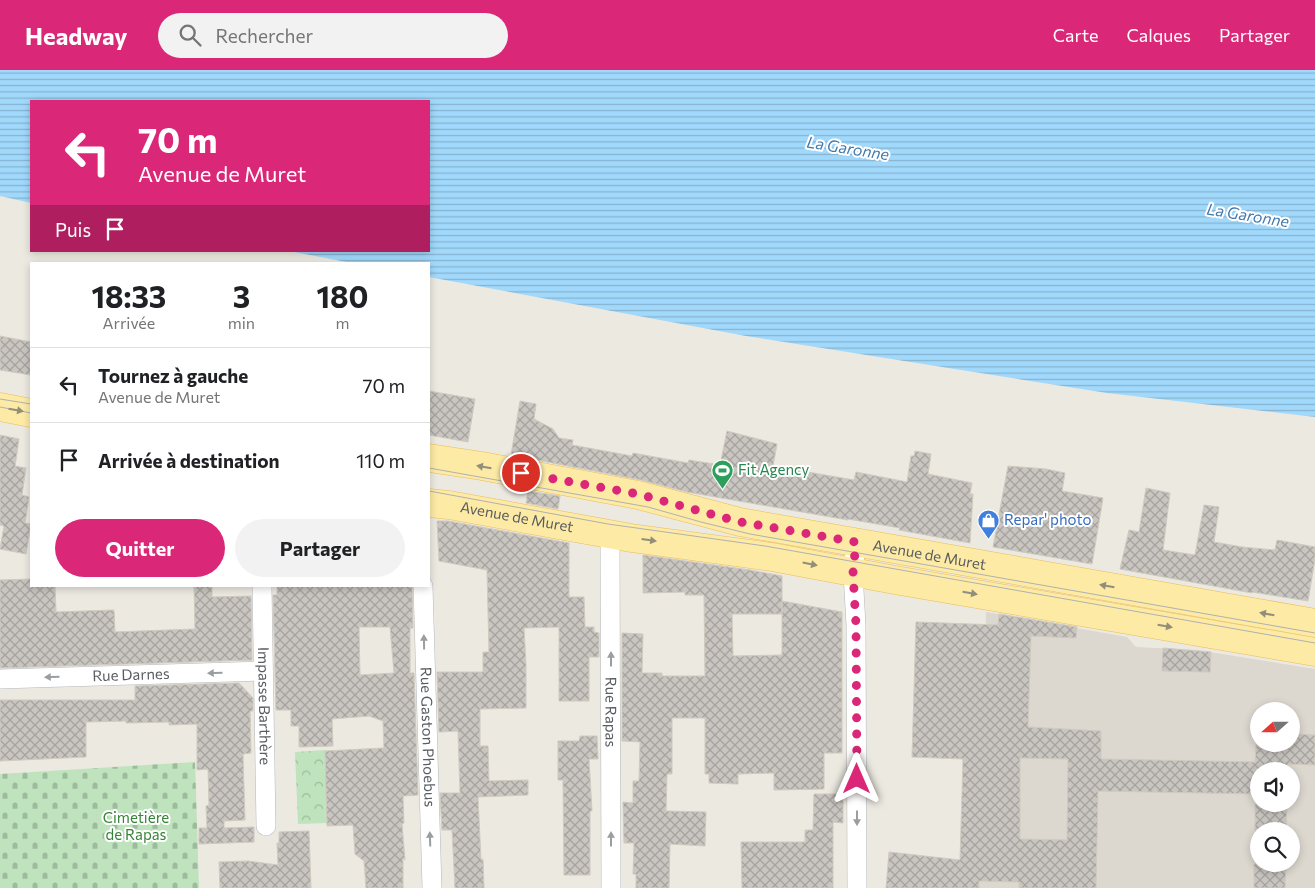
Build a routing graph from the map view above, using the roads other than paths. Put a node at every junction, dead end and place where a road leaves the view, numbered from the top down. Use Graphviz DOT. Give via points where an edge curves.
graph roads {
  1 [pos="0,390"];
  2 [pos="30,395"];
  3 [pos="0,408"];
  4 [pos="30,413"];
  5 [pos="430,458"];
  6 [pos="430,503"];
  7 [pos="610,534"];
  8 [pos="856,542"];
  9 [pos="853,573"];
  10 [pos="262,587"];
  11 [pos="423,587"];
  12 [pos="1315,623"];
  13 [pos="1315,652"];
  14 [pos="263,671"];
  15 [pos="0,679"];
  16 [pos="266,826"];
  17 [pos="432,888"];
  18 [pos="611,888"];
  19 [pos="857,888"];
  1 -- 2 [label="main road"];
  3 -- 4 [label="main road, one-way"];
  8 -- 5 [label="main road, Avenue de Muret, one-way" via="740,522 638,494"];
  6 -- 7 [label="main road, Avenue de Muret"];
  7 -- 9 [label="main road, Avenue de Muret, one-way" via="772,557"];
  18 -- 7 [label="street, Rue Rapas, one-way"];
  8 -- 9 [label="street"];
  12 -- 8 [label="main road, Avenue de Muret, one-way"];
  9 -- 13 [label="main road, Avenue de Muret, one-way"];
  9 -- 19 [label="street, one-way"];
  10 -- 14 [label="street, Impasse Barthère"];
  17 -- 11 [label="street, Rue Gaston Phoebus, one-way"];
  14 -- 15 [label="street, Rue Darnes, one-way"];
  14 -- 16 [label="street, Impasse Barthère"];
}
